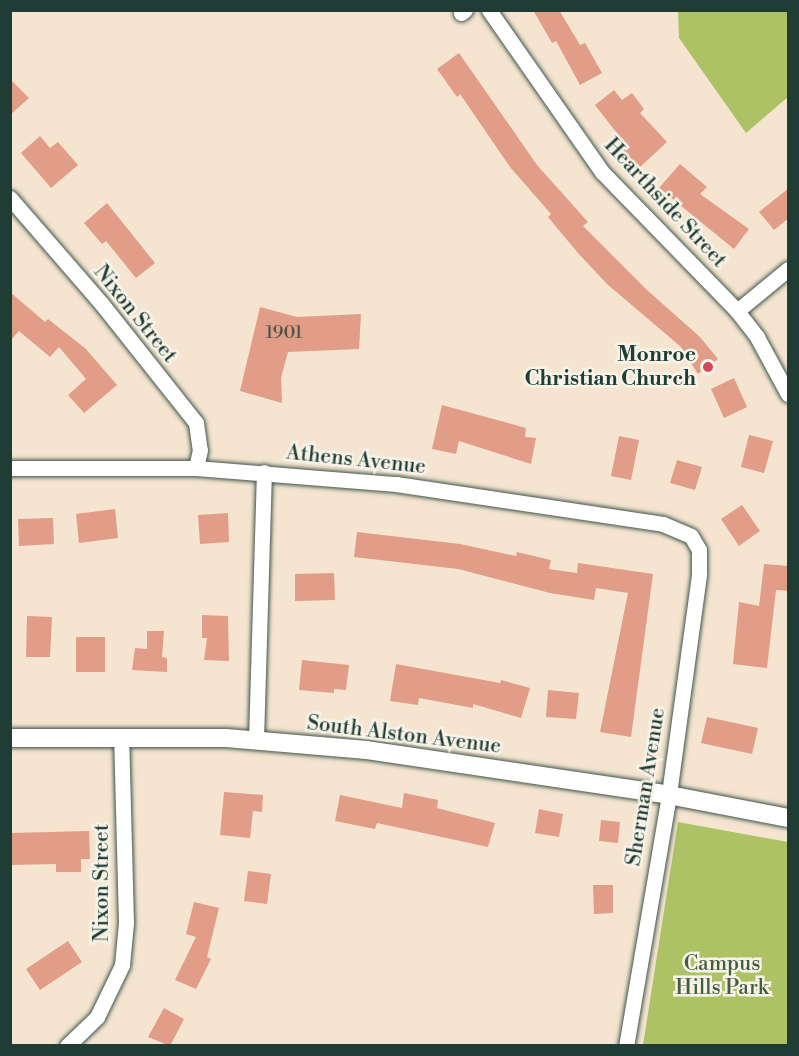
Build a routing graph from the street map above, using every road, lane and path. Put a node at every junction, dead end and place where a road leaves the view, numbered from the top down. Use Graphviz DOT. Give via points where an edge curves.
graph roads {
  1 [pos="489,10"];
  2 [pos="10,198"];
  3 [pos="789,269"];
  4 [pos="737,311"];
  5 [pos="789,394"];
  6 [pos="10,468"];
  7 [pos="196,468"];
  8 [pos="264,472"];
  9 [pos="691,536"];
  10 [pos="121,737"];
  11 [pos="10,738"];
  12 [pos="256,740"];
  13 [pos="669,795"];
  14 [pos="789,818"];
  15 [pos="67,1046"];
  16 [pos="626,1046"];
  1 -- 4 [label="street, Hearthside Street" via="602,172"];
  2 -- 7 [label="street, Nixon Street" via="101,303 196,423 200,450"];
  3 -- 4 [label="street"];
  4 -- 5 [label="street, Hearthside Street" via="757,337"];
  6 -- 7 [label="street, Athens Avenue"];
  7 -- 8 [label="street, Athens Avenue"];
  8 -- 9 [label="street, Athens Avenue" via="420,487 663,524"];
  8 -- 12 [label="street"];
  9 -- 13 [label="street, Sherman Avenue" via="699,550 699,574"];
  10 -- 11 [label="street, South Alston Avenue"];
  10 -- 12 [label="street, South Alston Avenue"];
  10 -- 15 [label="street, Nixon Street" via="126,923 122,965 97,1017"];
  12 -- 13 [label="street, South Alston Avenue" via="387,753"];
  13 -- 14 [label="street, South Alston Avenue"];
  13 -- 16 [label="street, Sherman Avenue"];
}
